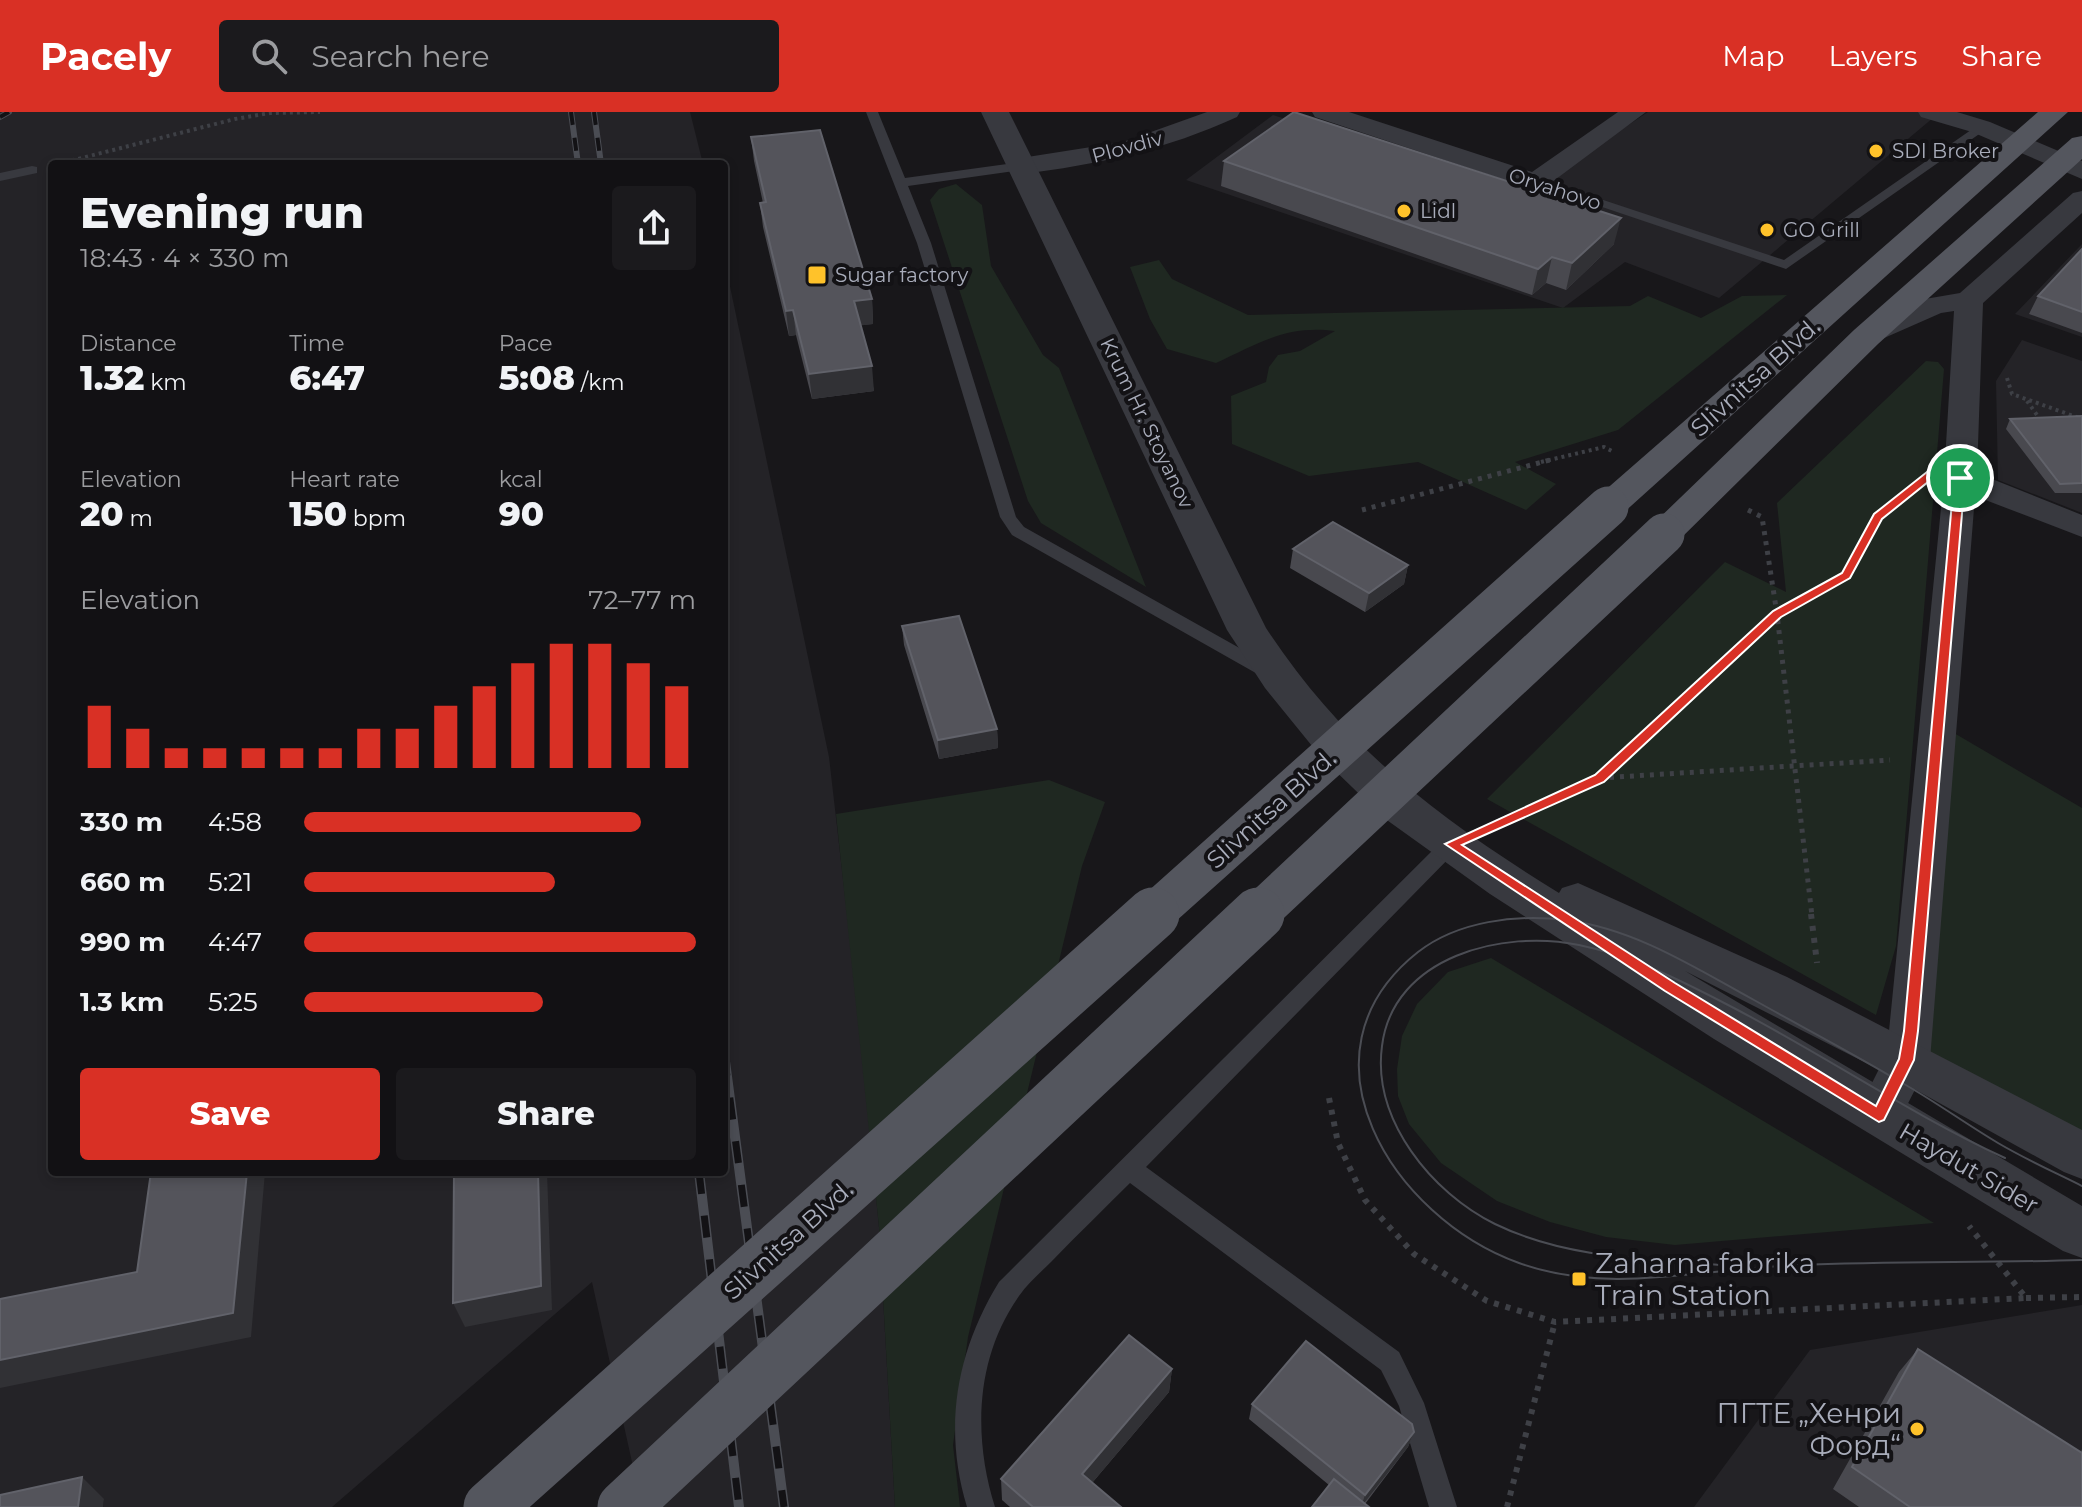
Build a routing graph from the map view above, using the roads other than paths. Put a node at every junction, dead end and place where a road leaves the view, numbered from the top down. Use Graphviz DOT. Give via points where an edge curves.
graph roads {
  1 [pos="872,112"];
  2 [pos="995,112"];
  3 [pos="1228,112"];
  4 [pos="1324,112"];
  5 [pos="1634,112"];
  6 [pos="1930,112"];
  7 [pos="2054,112"];
  8 [pos="1990,120"];
  9 [pos="2019,143"];
  10 [pos="2075,159"];
  11 [pos="1021,166"];
  12 [pos="32,170"];
  13 [pos="0,177"];
  14 [pos="1535,182"];
  15 [pos="899,183"];
  16 [pos="2082,199"];
  17 [pos="1969,301"];
  18 [pos="1866,337"];
  19 [pos="1960,478"];
  20 [pos="2082,527"];
  21 [pos="1275,676"];
  22 [pos="1316,724"];
  23 [pos="1451,844"];
  24 [pos="1907,1060"];
  25 [pos="1879,1115"];
  26 [pos="2082,1156"];
  27 [pos="1129,1168"];
  28 [pos="2082,1234"];
  29 [pos="490,1507"];
  30 [pos="624,1507"];
  31 [pos="981,1507"];
  32 [pos="1443,1507"];
  1 -- 15 [label="lane"];
  2 -- 11 [label="street, Krum Hr. Stoyanov"];
  3 -- 11 [label="street, Plovdiv" via="1139,148"];
  4 -- 14 [label="street, Oryahovo"];
  5 -- 14 [label="street"];
  6 -- 8 [label="street"];
  7 -- 9 [label="main road, Slivnitsa Blvd."];
  8 -- 9 [label="street"];
  8 -- 14 [label="lane, Oryahovo" via="1786,265"];
  9 -- 10 [label="street"];
  9 -- 29 [label="main road, Slivnitsa Blvd., bridge"];
  10 -- 18 [label="main road, Slivnitsa Blvd."];
  11 -- 15 [label="lane"];
  11 -- 21 [label="street, Krum Hr. Stoyanov" via="1247,630"];
  12 -- 13 [label="lane"];
  15 -- 21 [label="lane" via="924,243 1008,517 1018,531"];
  16 -- 17 [label="street"];
  17 -- 18 [label="street, Slivnitsa Blvd." via="1935,305"];
  17 -- 19 [label="street"];
  18 -- 30 [label="main road, Slivnitsa Blvd., bridge" via="1664,534"];
  19 -- 20 [label="street"];
  19 -- 24 [label="street"];
  21 -- 22 [label="street, Krum Hr. Stoyanov"];
  22 -- 23 [label="street, Haydut Sider" via="1400,807"];
  23 -- 24 [label="street, Haydut Sider" via="1677,945"];
  23 -- 25 [label="street, Haydut Sider"];
  23 -- 27 [label="lane"];
  24 -- 25 [label="street"];
  24 -- 26 [label="street, Haydut Sider"];
  25 -- 28 [label="street, Haydut Sider"];
  27 -- 31 [label="lane" via="1008,1288 988,1325 977,1354 968,1414 971,1474"];
  27 -- 32 [label="lane" via="1390,1361 1411,1403"];
}
